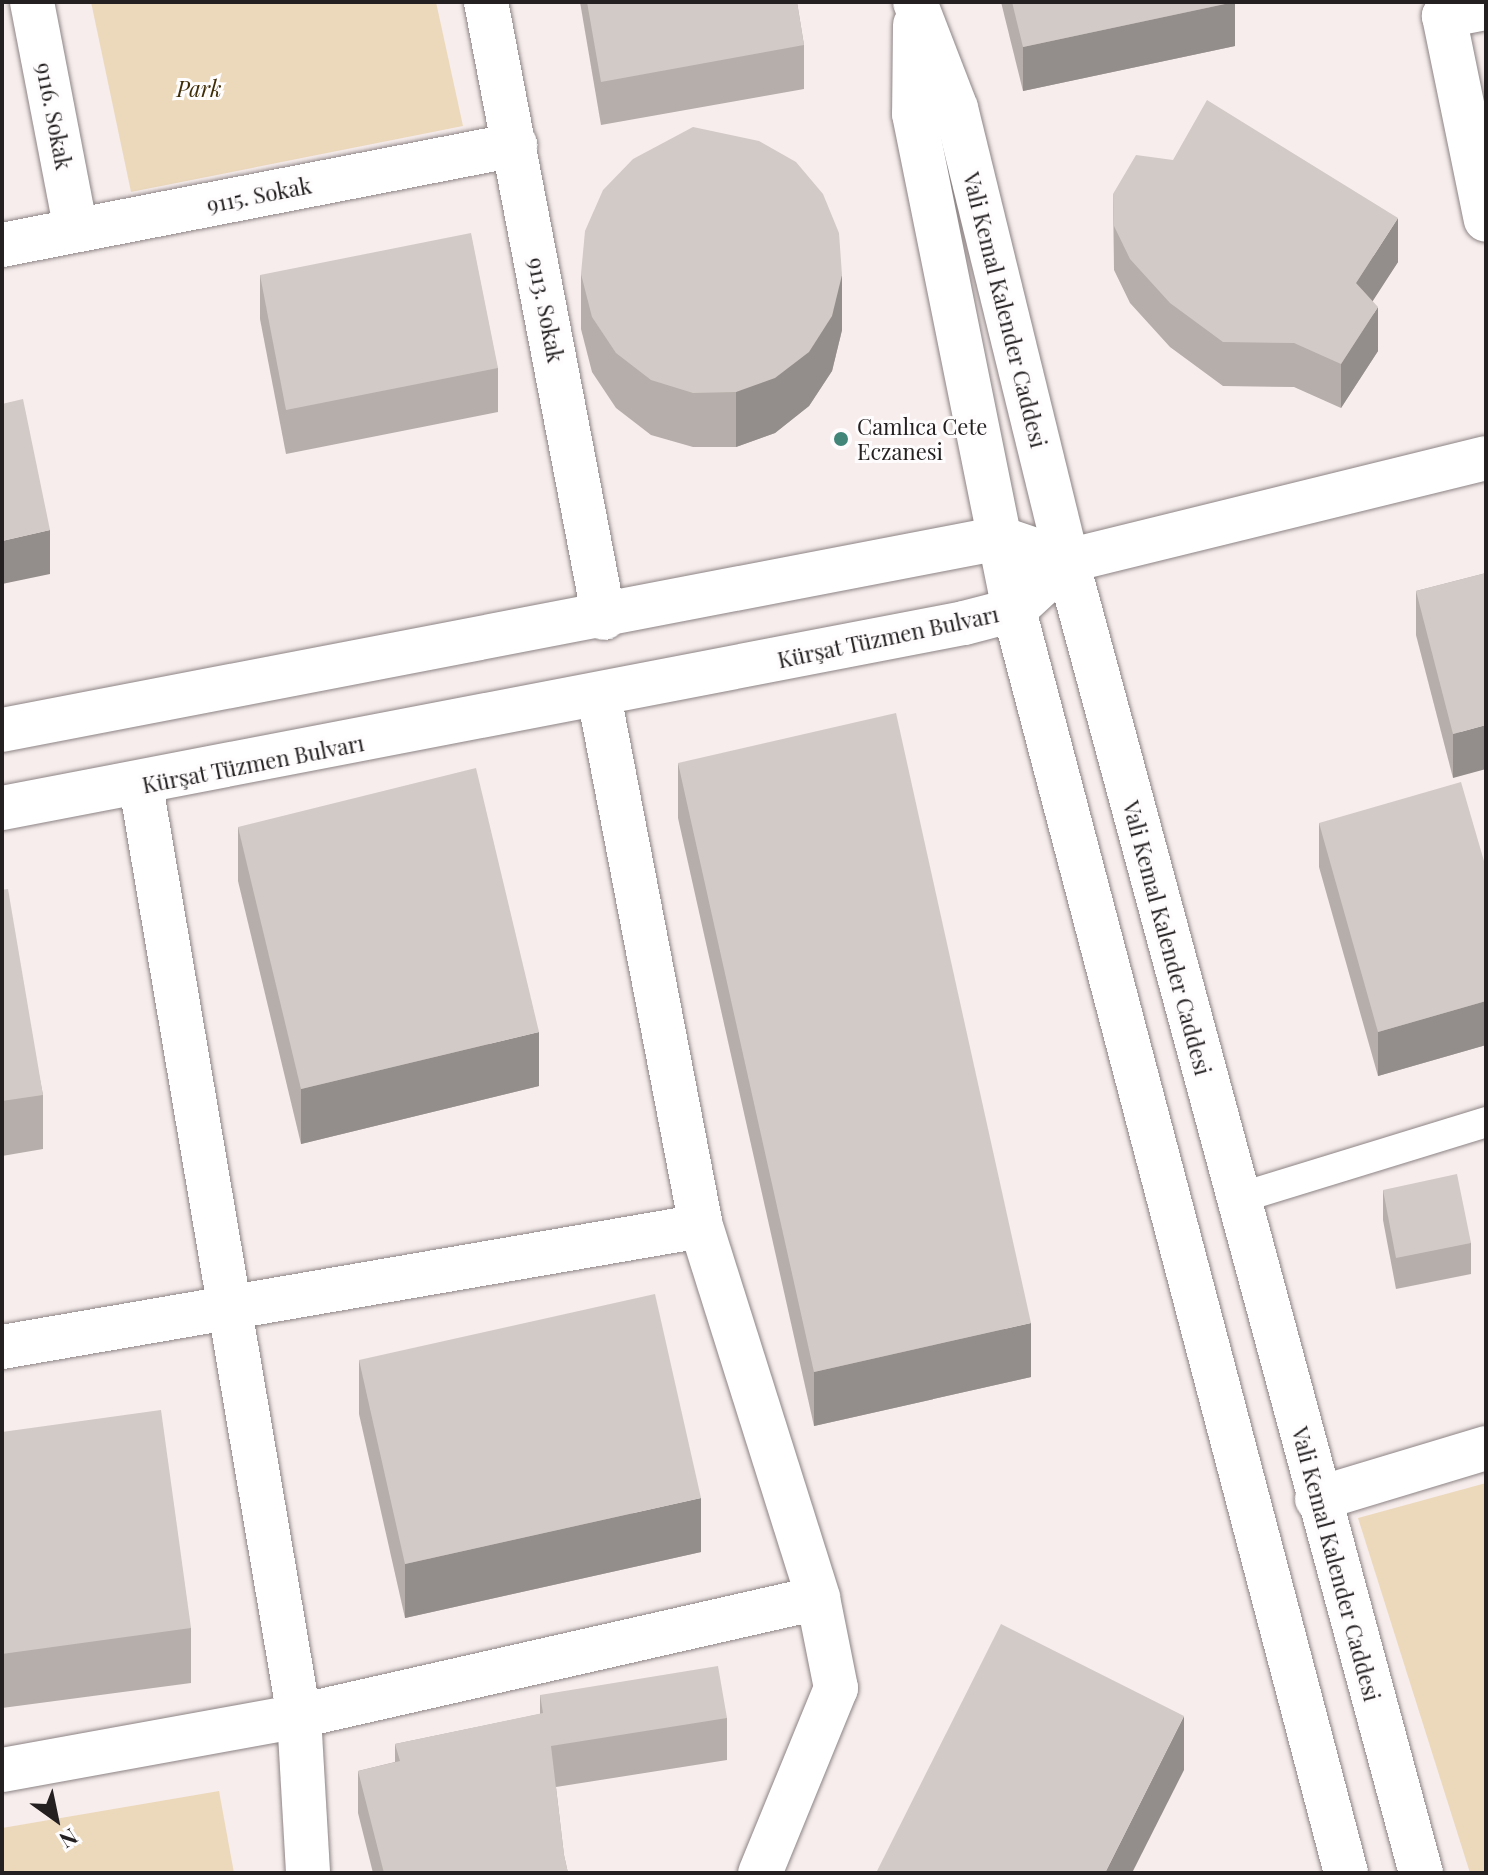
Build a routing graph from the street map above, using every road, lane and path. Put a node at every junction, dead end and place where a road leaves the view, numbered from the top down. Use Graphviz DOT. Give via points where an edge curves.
graph roads {
  1 [pos="32,2"];
  2 [pos="486,2"];
  3 [pos="916,2"];
  4 [pos="1456,9"];
  5 [pos="515,145"];
  6 [pos="1486,220"];
  7 [pos="76,230"];
  8 [pos="2,245"];
  9 [pos="1486,458"];
  10 [pos="1000,538"];
  11 [pos="1067,561"];
  12 [pos="1014,610"];
  13 [pos="604,618"];
  14 [pos="599,696"];
  15 [pos="2,730"];
  16 [pos="141,786"];
  17 [pos="2,808"];
  18 [pos="1486,1122"];
  19 [pos="1236,1199"];
  20 [pos="701,1226"];
  21 [pos="228,1313"];
  22 [pos="2,1347"];
  23 [pos="1486,1448"];
  24 [pos="1317,1499"];
  25 [pos="818,1598"];
  26 [pos="299,1716"];
  27 [pos="2,1770"];
  28 [pos="308,1873"];
  29 [pos="760,1873"];
  30 [pos="1346,1873"];
  31 [pos="1421,1873"];
  1 -- 7 [label="street, 9116. Sokak"];
  2 -- 5 [label="street, 9113. Sokak"];
  3 -- 10 [label="street, Vali Kemal Kalender Caddesi" via="914,114"];
  3 -- 11 [label="street, Vali Kemal Kalender Caddesi" via="956,108"];
  4 -- 6 [label="street"];
  5 -- 7 [label="street, 9115. Sokak"];
  5 -- 13 [label="street, 9113. Sokak"];
  7 -- 8 [label="street, 9115. Sokak"];
  9 -- 11 [label="street"];
  10 -- 11 [label="street"];
  10 -- 12 [label="street, Vali Kemal Kalender Caddesi"];
  10 -- 13 [label="street"];
  11 -- 12 [label="street, Kürşat Tüzmen Bulvarı"];
  11 -- 19 [label="street, Vali Kemal Kalender Caddesi"];
  12 -- 14 [label="street, Kürşat Tüzmen Bulvarı"];
  12 -- 30 [label="street, Vali Kemal Kalender Caddesi"];
  13 -- 15 [label="street"];
  14 -- 16 [label="street, Kürşat Tüzmen Bulvarı"];
  14 -- 20 [label="street"];
  16 -- 17 [label="street, Kürşat Tüzmen Bulvarı"];
  16 -- 21 [label="street"];
  18 -- 19 [label="lane"];
  19 -- 24 [label="street, Vali Kemal Kalender Caddesi"];
  20 -- 21 [label="street"];
  20 -- 25 [label="street"];
  21 -- 22 [label="street"];
  21 -- 26 [label="street"];
  23 -- 24 [label="street"];
  24 -- 31 [label="street, Vali Kemal Kalender Caddesi"];
  25 -- 26 [label="street"];
  25 -- 29 [label="street" via="836,1688"];
  26 -- 27 [label="street"];
  26 -- 28 [label="street"];
}
